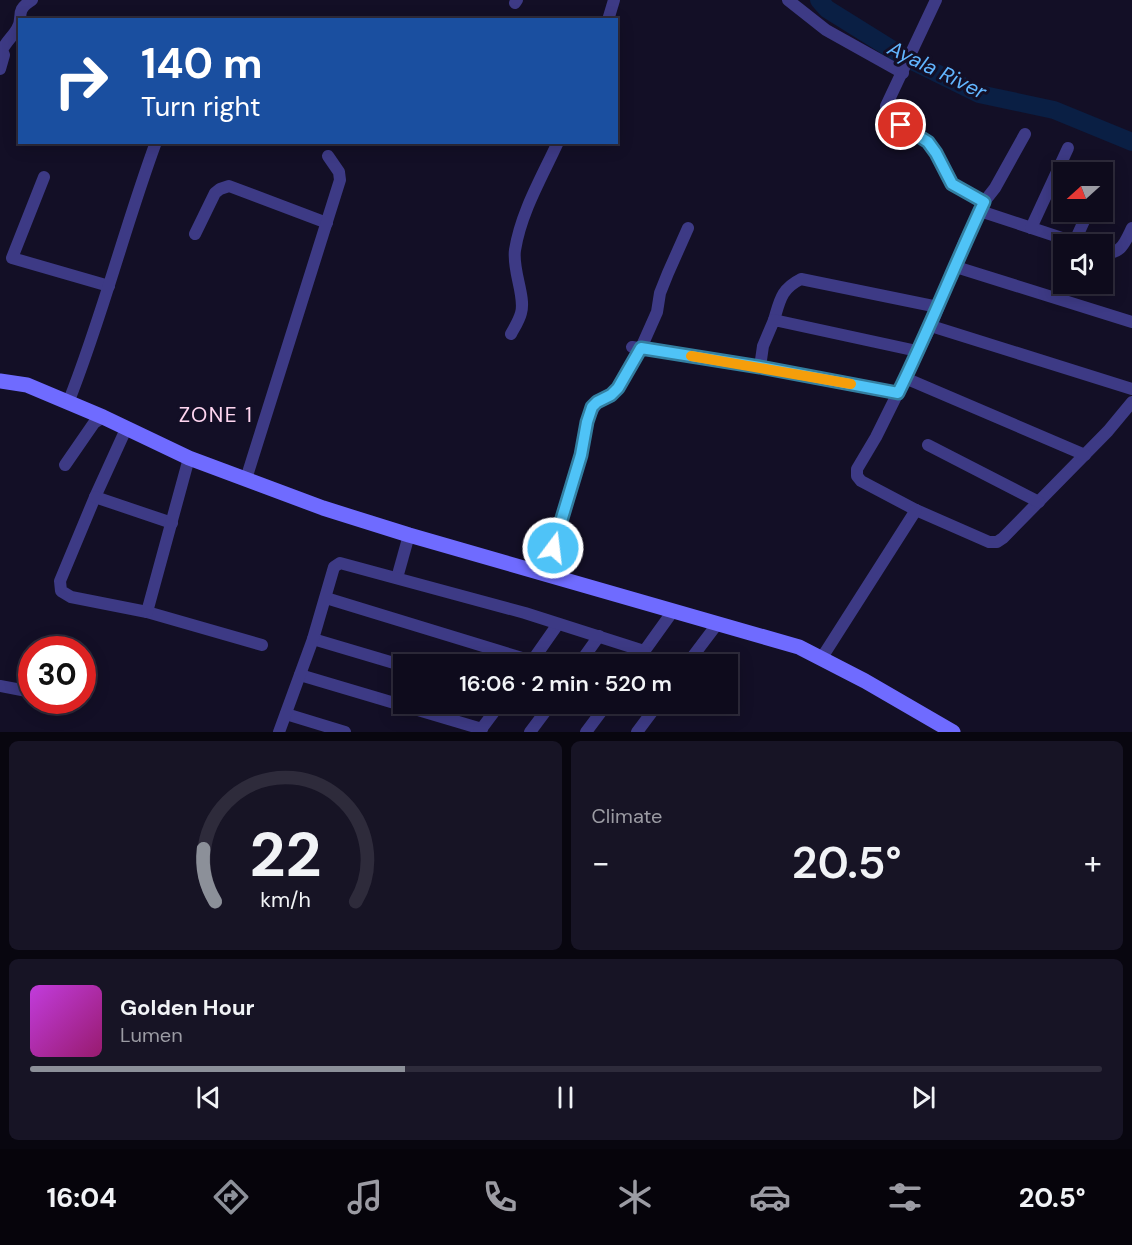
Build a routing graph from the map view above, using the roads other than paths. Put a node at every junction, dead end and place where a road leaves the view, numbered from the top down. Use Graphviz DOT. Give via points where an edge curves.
graph roads {
  1 [pos="32,0"];
  2 [pos="614,0"];
  3 [pos="788,0"];
  4 [pos="936,0"];
  5 [pos="20,18"];
  6 [pos="609,18"];
  7 [pos="18,27"];
  8 [pos="1,49"];
  9 [pos="0,69"];
  10 [pos="904,70"];
  11 [pos="1025,134"];
  12 [pos="155,144"];
  13 [pos="557,144"];
  14 [pos="1068,148"];
  15 [pos="328,156"];
  16 [pos="44,177"];
  17 [pos="982,207"];
  18 [pos="327,223"];
  19 [pos="688,228"];
  20 [pos="1031,228"];
  21 [pos="1132,228"];
  22 [pos="195,234"];
  23 [pos="1053,236"];
  24 [pos="1113,253"];
  25 [pos="956,267"];
  26 [pos="109,286"];
  27 [pos="938,307"];
  28 [pos="774,320"];
  29 [pos="1132,322"];
  30 [pos="931,326"];
  31 [pos="511,334"];
  32 [pos="637,347"];
  33 [pos="917,351"];
  34 [pos="760,367"];
  35 [pos="905,378"];
  36 [pos="0,381"];
  37 [pos="1132,389"];
  38 [pos="898,393"];
  39 [pos="1132,402"];
  40 [pos="68,403"];
  41 [pos="103,417"];
  42 [pos="126,429"];
  43 [pos="928,445"];
  44 [pos="1085,455"];
  45 [pos="189,458"];
  46 [pos="64,465"];
  47 [pos="246,479"];
  48 [pos="94,496"];
  49 [pos="1039,502"];
  50 [pos="916,510"];
  51 [pos="172,523"];
  52 [pos="409,534"];
  53 [pos="398,578"];
  54 [pos="560,578"];
  55 [pos="326,598"];
  56 [pos="673,611"];
  57 [pos="147,612"];
  58 [pos="718,623"];
  59 [pos="558,624"];
  60 [pos="599,636"];
  61 [pos="314,639"];
  62 [pos="262,645"];
  63 [pos="644,651"];
  64 [pos="503,654"];
  65 [pos="537,654"];
  66 [pos="586,654"];
  67 [pos="642,654"];
  68 [pos="695,654"];
  69 [pos="821,659"];
  70 [pos="393,663"];
  71 [pos="300,675"];
  72 [pos="0,686"];
  73 [pos="18,689"];
  74 [pos="286,714"];
  75 [pos="493,714"];
  76 [pos="543,714"];
  77 [pos="600,714"];
  78 [pos="650,714"];
  79 [pos="481,730"];
  80 [pos="279,732"];
  81 [pos="345,732"];
  82 [pos="530,732"];
  83 [pos="586,732"];
  84 [pos="637,732"];
  85 [pos="953,732"];
  1 -- 5 [label="street" via="21,9"];
  2 -- 6 [label="street"];
  3 -- 10 [label="street" via="826,30"];
  4 -- 10 [label="street"];
  7 -- 8 [label="street"];
  8 -- 9 [label="street" via="4,55"];
  10 -- 17 [label="street" via="886,106 887,113 928,142 952,184"];
  11 -- 17 [label="street"];
  12 -- 26 [label="street"];
  13 -- 31 [label="street" via="520,228 515,269 523,305"];
  14 -- 20 [label="street"];
  15 -- 18 [label="street" via="340,180"];
  16 -- 26 [label="street" via="12,258"];
  17 -- 20 [label="street"];
  17 -- 25 [label="street"];
  18 -- 22 [label="street" via="229,186 215,193"];
  18 -- 47 [label="street"];
  19 -- 32 [label="street" via="660,293 657,312"];
  20 -- 23 [label="street"];
  21 -- 24 [label="street" via="1121,249"];
  25 -- 27 [label="street"];
  25 -- 29 [label="street"];
  26 -- 40 [label="street"];
  27 -- 28 [label="street" via="801,279 784,292"];
  27 -- 30 [label="street"];
  28 -- 33 [label="street"];
  28 -- 34 [label="street" via="763,346"];
  30 -- 33 [label="street"];
  30 -- 37 [label="street"];
  32 -- 34 [label="street"];
  32 -- 54 [label="street" via="618,388 597,402 587,422 553,548"];
  33 -- 35 [label="street"];
  34 -- 38 [label="street"];
  35 -- 38 [label="street"];
  35 -- 44 [label="street"];
  36 -- 40 [label="street" via="27,385"];
  38 -- 50 [label="street" via="856,469 857,476"];
  39 -- 44 [label="street"];
  40 -- 41 [label="street"];
  41 -- 42 [label="street"];
  41 -- 46 [label="street" via="94,423"];
  42 -- 45 [label="street"];
  42 -- 48 [label="street"];
  43 -- 49 [label="street"];
  44 -- 49 [label="street"];
  45 -- 47 [label="street"];
  45 -- 51 [label="street"];
  47 -- 52 [label="street" via="322,508"];
  48 -- 51 [label="street"];
  48 -- 57 [label="street" via="59,586 71,597"];
  49 -- 50 [label="street" via="997,542"];
  50 -- 69 [label="street"];
  51 -- 57 [label="street"];
  52 -- 53 [label="street"];
  52 -- 54 [label="street"];
  53 -- 55 [label="street" via="340,563 334,567"];
  53 -- 59 [label="street"];
  54 -- 56 [label="street"];
  55 -- 61 [label="street"];
  55 -- 64 [label="street"];
  56 -- 58 [label="street"];
  56 -- 63 [label="street"];
  57 -- 62 [label="street"];
  58 -- 68 [label="street"];
  58 -- 69 [label="street" via="783,642"];
  59 -- 60 [label="street"];
  59 -- 65 [label="street"];
  60 -- 63 [label="street"];
  60 -- 66 [label="street"];
  61 -- 70 [label="street"];
  61 -- 71 [label="street"];
  63 -- 67 [label="street"];
  69 -- 85 [label="street"];
  71 -- 74 [label="street"];
  71 -- 79 [label="street"];
  72 -- 73 [label="street"];
  74 -- 80 [label="street"];
  74 -- 81 [label="street"];
  75 -- 79 [label="street"];
  76 -- 82 [label="street"];
  77 -- 83 [label="street"];
  78 -- 84 [label="street"];
}
